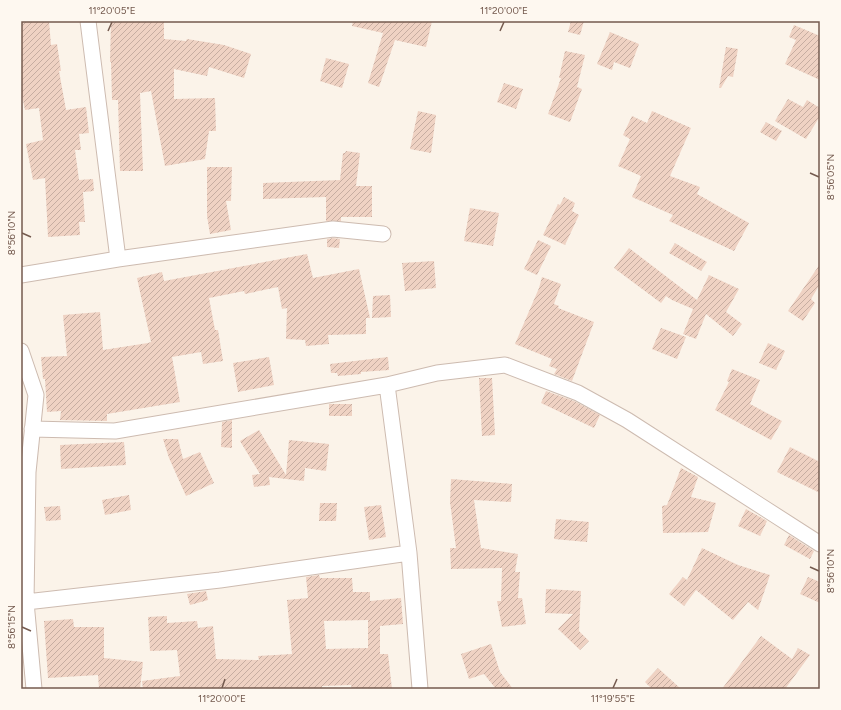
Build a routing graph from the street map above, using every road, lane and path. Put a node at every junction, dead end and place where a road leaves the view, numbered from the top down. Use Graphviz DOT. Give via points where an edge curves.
graph roads {
  1 [pos="88,21"];
  2 [pos="383,234"];
  3 [pos="118,259"];
  4 [pos="21,275"];
  5 [pos="21,351"];
  6 [pos="386,384"];
  7 [pos="32,429"];
  8 [pos="820,544"];
  9 [pos="409,553"];
  10 [pos="26,602"];
  11 [pos="34,689"];
  12 [pos="420,689"];
  1 -- 3 [label="street"];
  2 -- 3 [label="street" via="333,229"];
  3 -- 4 [label="street"];
  5 -- 7 [label="street" via="36,395"];
  6 -- 7 [label="street" via="115,431"];
  6 -- 8 [label="street" via="437,373 505,365 578,393 627,420"];
  6 -- 9 [label="street"];
  7 -- 10 [label="street" via="28,472"];
  9 -- 10 [label="street" via="220,580"];
  9 -- 12 [label="street"];
  10 -- 11 [label="street"];
}
